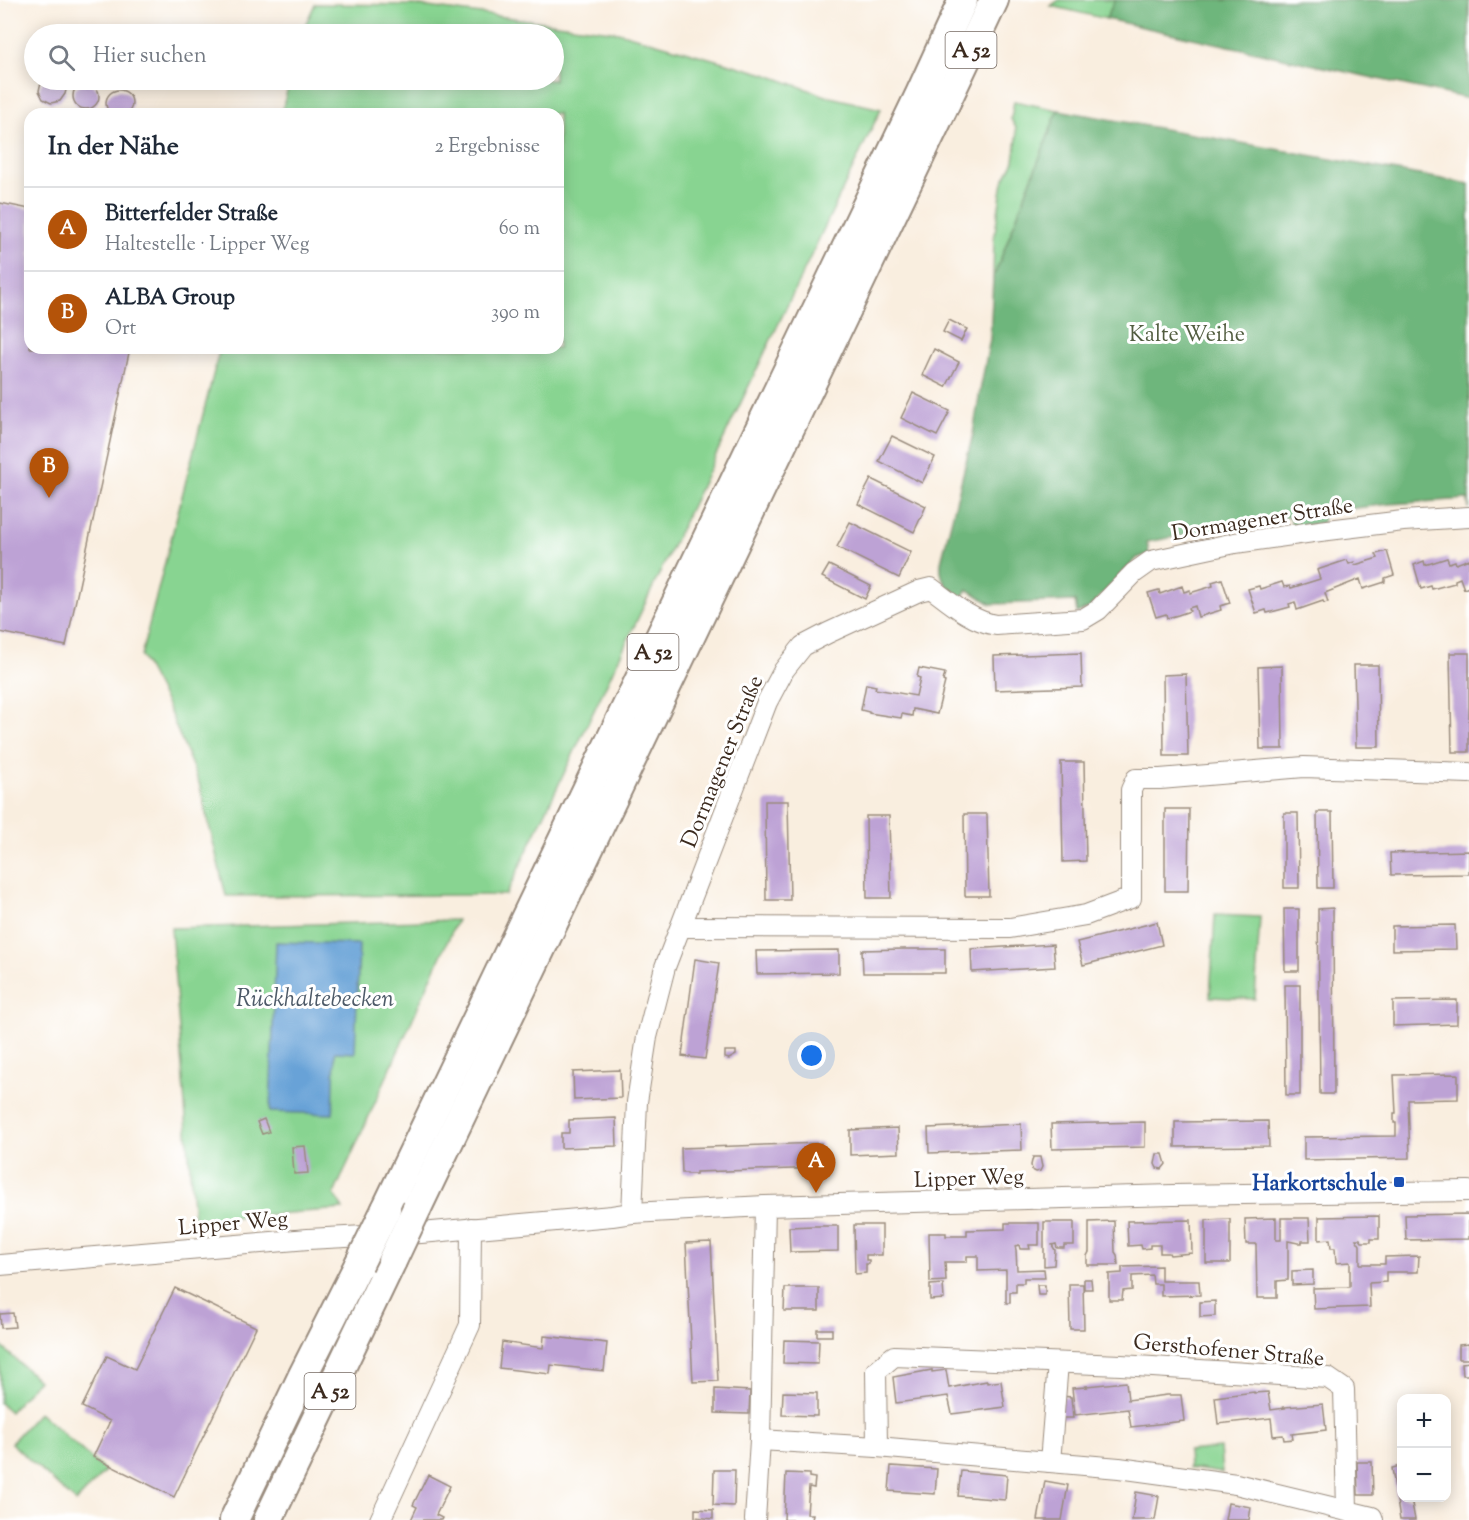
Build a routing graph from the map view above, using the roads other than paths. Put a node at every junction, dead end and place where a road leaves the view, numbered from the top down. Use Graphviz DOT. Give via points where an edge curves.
graph roads {
  1 [pos="963,0"];
  2 [pos="994,0"];
  3 [pos="934,97"];
  4 [pos="1469,517"];
  5 [pos="1469,773"];
  6 [pos="681,927"];
  7 [pos="1469,1191"];
  8 [pos="765,1206"];
  9 [pos="632,1213"];
  10 [pos="471,1228"];
  11 [pos="0,1265"];
  12 [pos="1058,1363"];
  13 [pos="760,1440"];
  14 [pos="877,1447"];
  15 [pos="1050,1462"];
  16 [pos="1347,1510"];
  17 [pos="234,1520"];
  18 [pos="268,1520"];
  19 [pos="380,1520"];
  20 [pos="755,1520"];
  21 [pos="1373,1520"];
  1 -- 3 [label="highway, A 52"];
  2 -- 3 [label="highway, A 52"];
  3 -- 17 [label="highway, A 52, bridge"];
  3 -- 18 [label="highway, A 52, bridge"];
  4 -- 6 [label="street, Dormagener Straße" via="1320,531 1234,543 1151,561 1083,619 983,623 931,588 803,646 784,670 767,702"];
  5 -- 6 [label="street" via="1304,767 1136,779 1131,790 1131,898 1086,915 1010,928"];
  6 -- 9 [label="street, Dormagener Straße" via="665,967 646,1037 637,1102"];
  7 -- 8 [label="street, Lipper Weg"];
  8 -- 9 [label="street, Lipper Weg"];
  8 -- 13 [label="street"];
  9 -- 10 [label="street, Lipper Weg"];
  10 -- 11 [label="street, Lipper Weg"];
  10 -- 19 [label="street" via="470,1325"];
  12 -- 14 [label="street, Gersthofener Straße" via="894,1356 876,1371"];
  12 -- 15 [label="street"];
  12 -- 16 [label="street, Gersthofener Straße" via="1328,1378 1344,1389"];
  13 -- 14 [label="street"];
  13 -- 20 [label="street"];
  14 -- 15 [label="street"];
  15 -- 16 [label="street" via="1236,1484"];
  16 -- 21 [label="street"];
}
